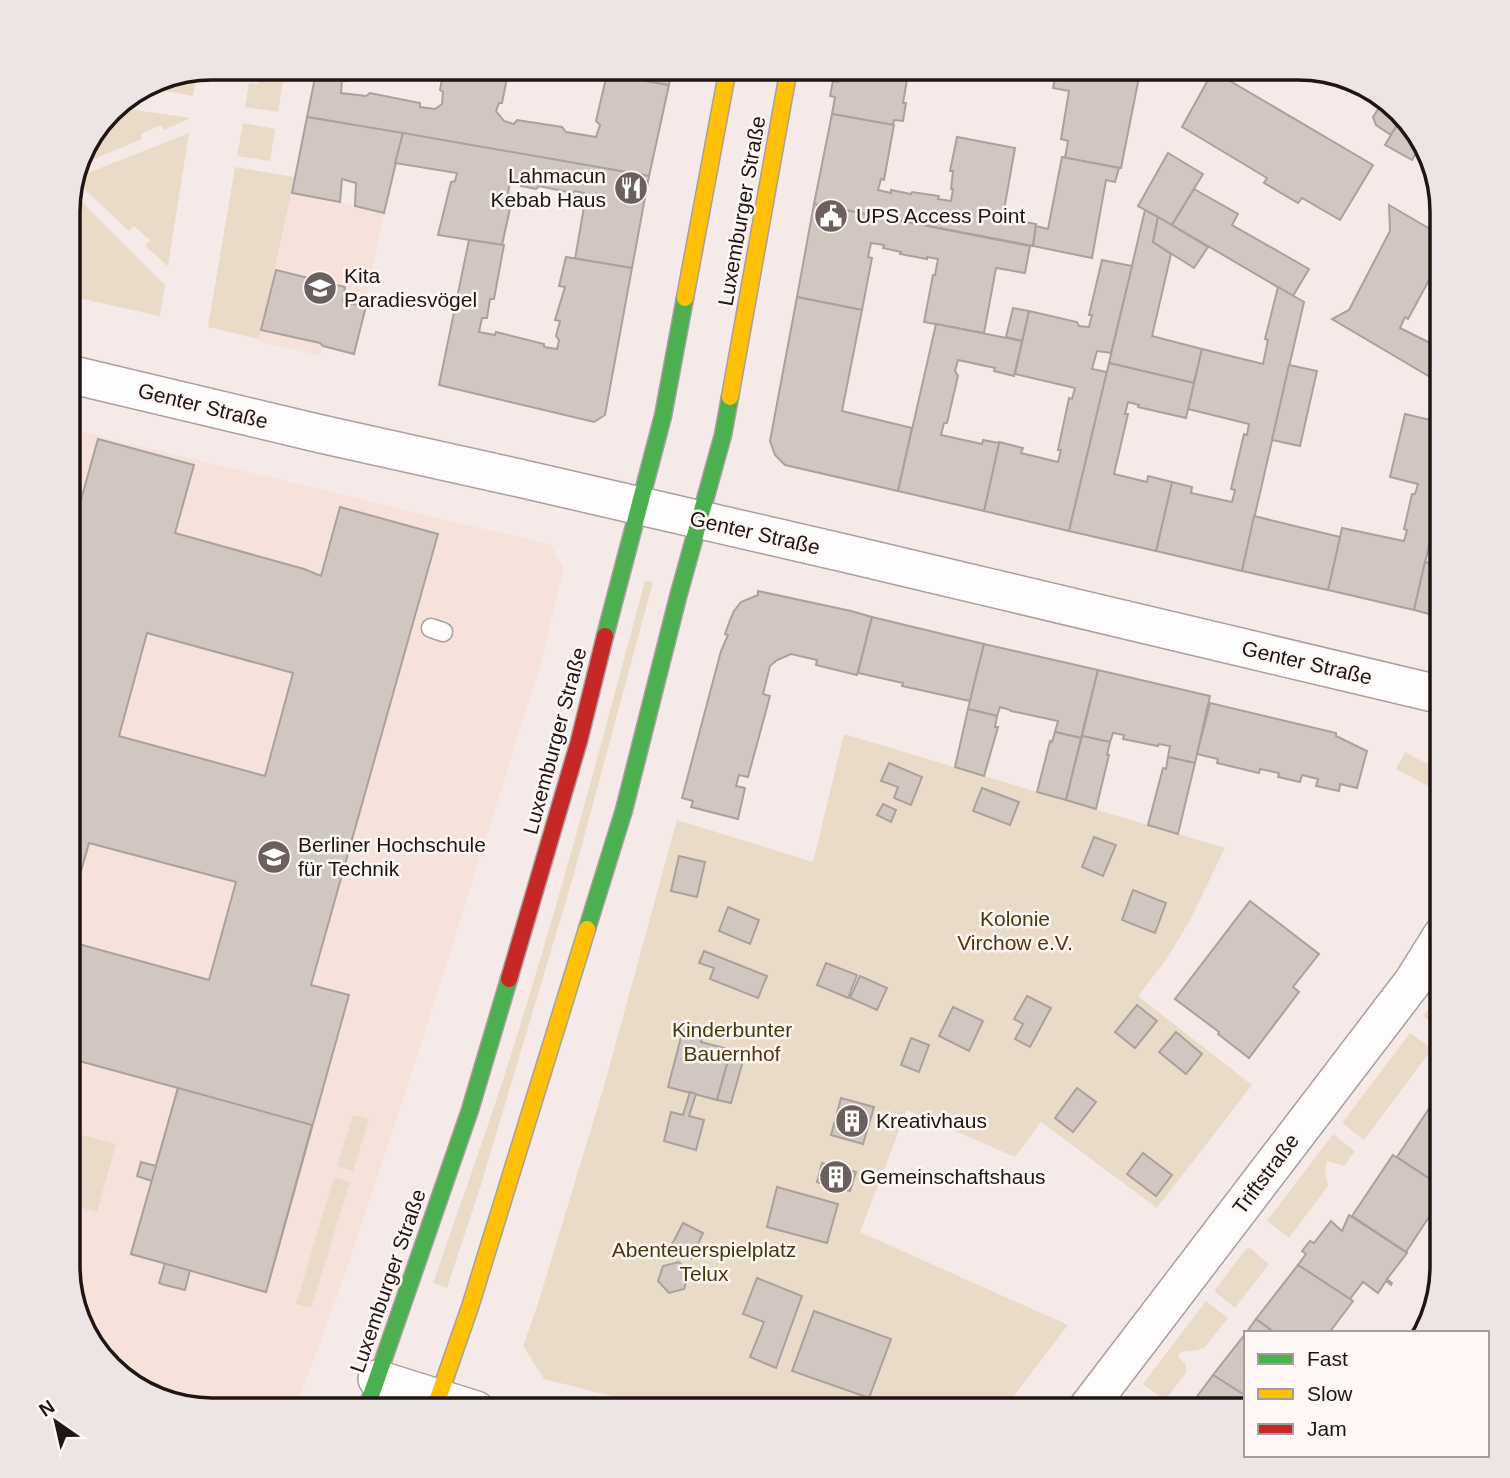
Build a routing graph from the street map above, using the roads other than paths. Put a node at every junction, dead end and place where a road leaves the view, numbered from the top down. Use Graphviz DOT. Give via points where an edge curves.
graph roads {
  1 [pos="726,80"];
  2 [pos="787,81"];
  3 [pos="81,377"];
  4 [pos="638,506"];
  5 [pos="700,521"];
  6 [pos="1430,692"];
  7 [pos="1430,953"];
  8 [pos="371,1394"];
  9 [pos="397,1398"];
  10 [pos="438,1398"];
  11 [pos="1095,1398"];
  1 -- 4 [label="main road, Luxemburger Straße" via="663,416"];
  2 -- 5 [label="main road, Luxemburger Straße" via="723,435"];
  3 -- 4 [label="street, Genter Straße"];
  4 -- 5 [label="street, Genter Straße"];
  4 -- 8 [label="main road, Luxemburger Straße" via="579,741 478,1083"];
  5 -- 6 [label="street, Genter Straße"];
  5 -- 10 [label="main road, Luxemburger Straße" via="624,810"];
  7 -- 11 [label="street, Triftstraße"];
  8 -- 9 [label="street"];
}
